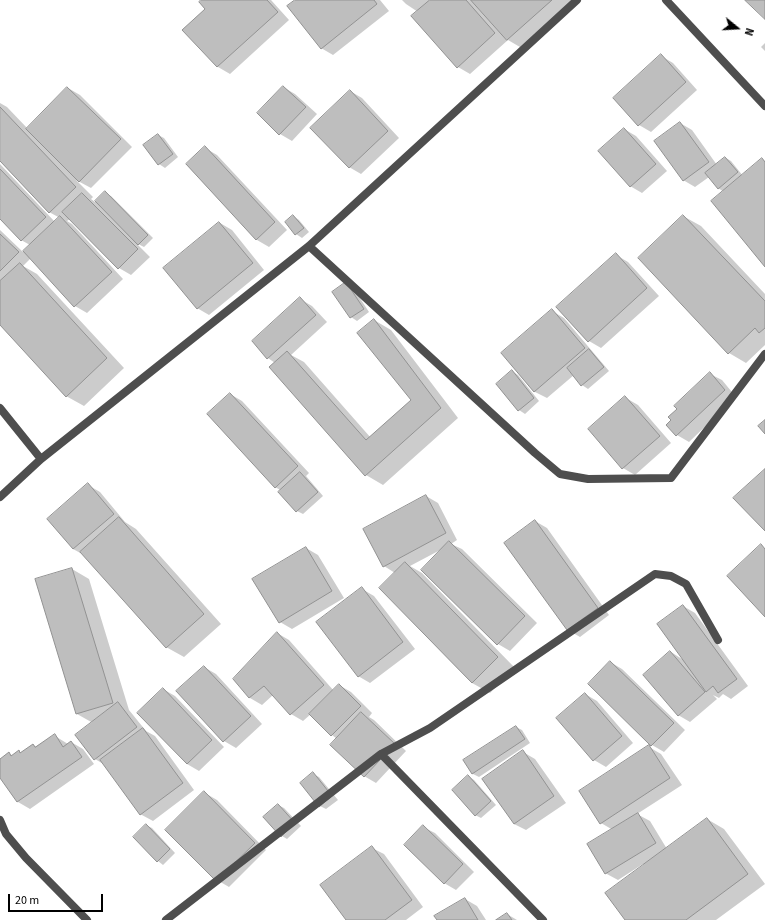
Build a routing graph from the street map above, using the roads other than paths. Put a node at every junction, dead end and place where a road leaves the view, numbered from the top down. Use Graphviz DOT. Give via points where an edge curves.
graph roads {
  1 [pos="578,0"];
  2 [pos="666,0"];
  3 [pos="765,106"];
  4 [pos="309,246"];
  5 [pos="765,354"];
  6 [pos="0,408"];
  7 [pos="41,459"];
  8 [pos="0,497"];
  9 [pos="718,640"];
  10 [pos="381,754"];
  11 [pos="0,820"];
  12 [pos="87,920"];
  13 [pos="166,920"];
  14 [pos="543,920"];
  1 -- 4 [label="street"];
  2 -- 3 [label="street"];
  4 -- 5 [label="street" via="560,474 588,479 672,478"];
  4 -- 7 [label="street"];
  6 -- 7 [label="street"];
  7 -- 8 [label="street"];
  9 -- 10 [label="street" via="686,584 670,576 655,574 430,728"];
  10 -- 13 [label="street"];
  10 -- 14 [label="street"];
  11 -- 12 [label="street" via="6,834 26,858"];
}
